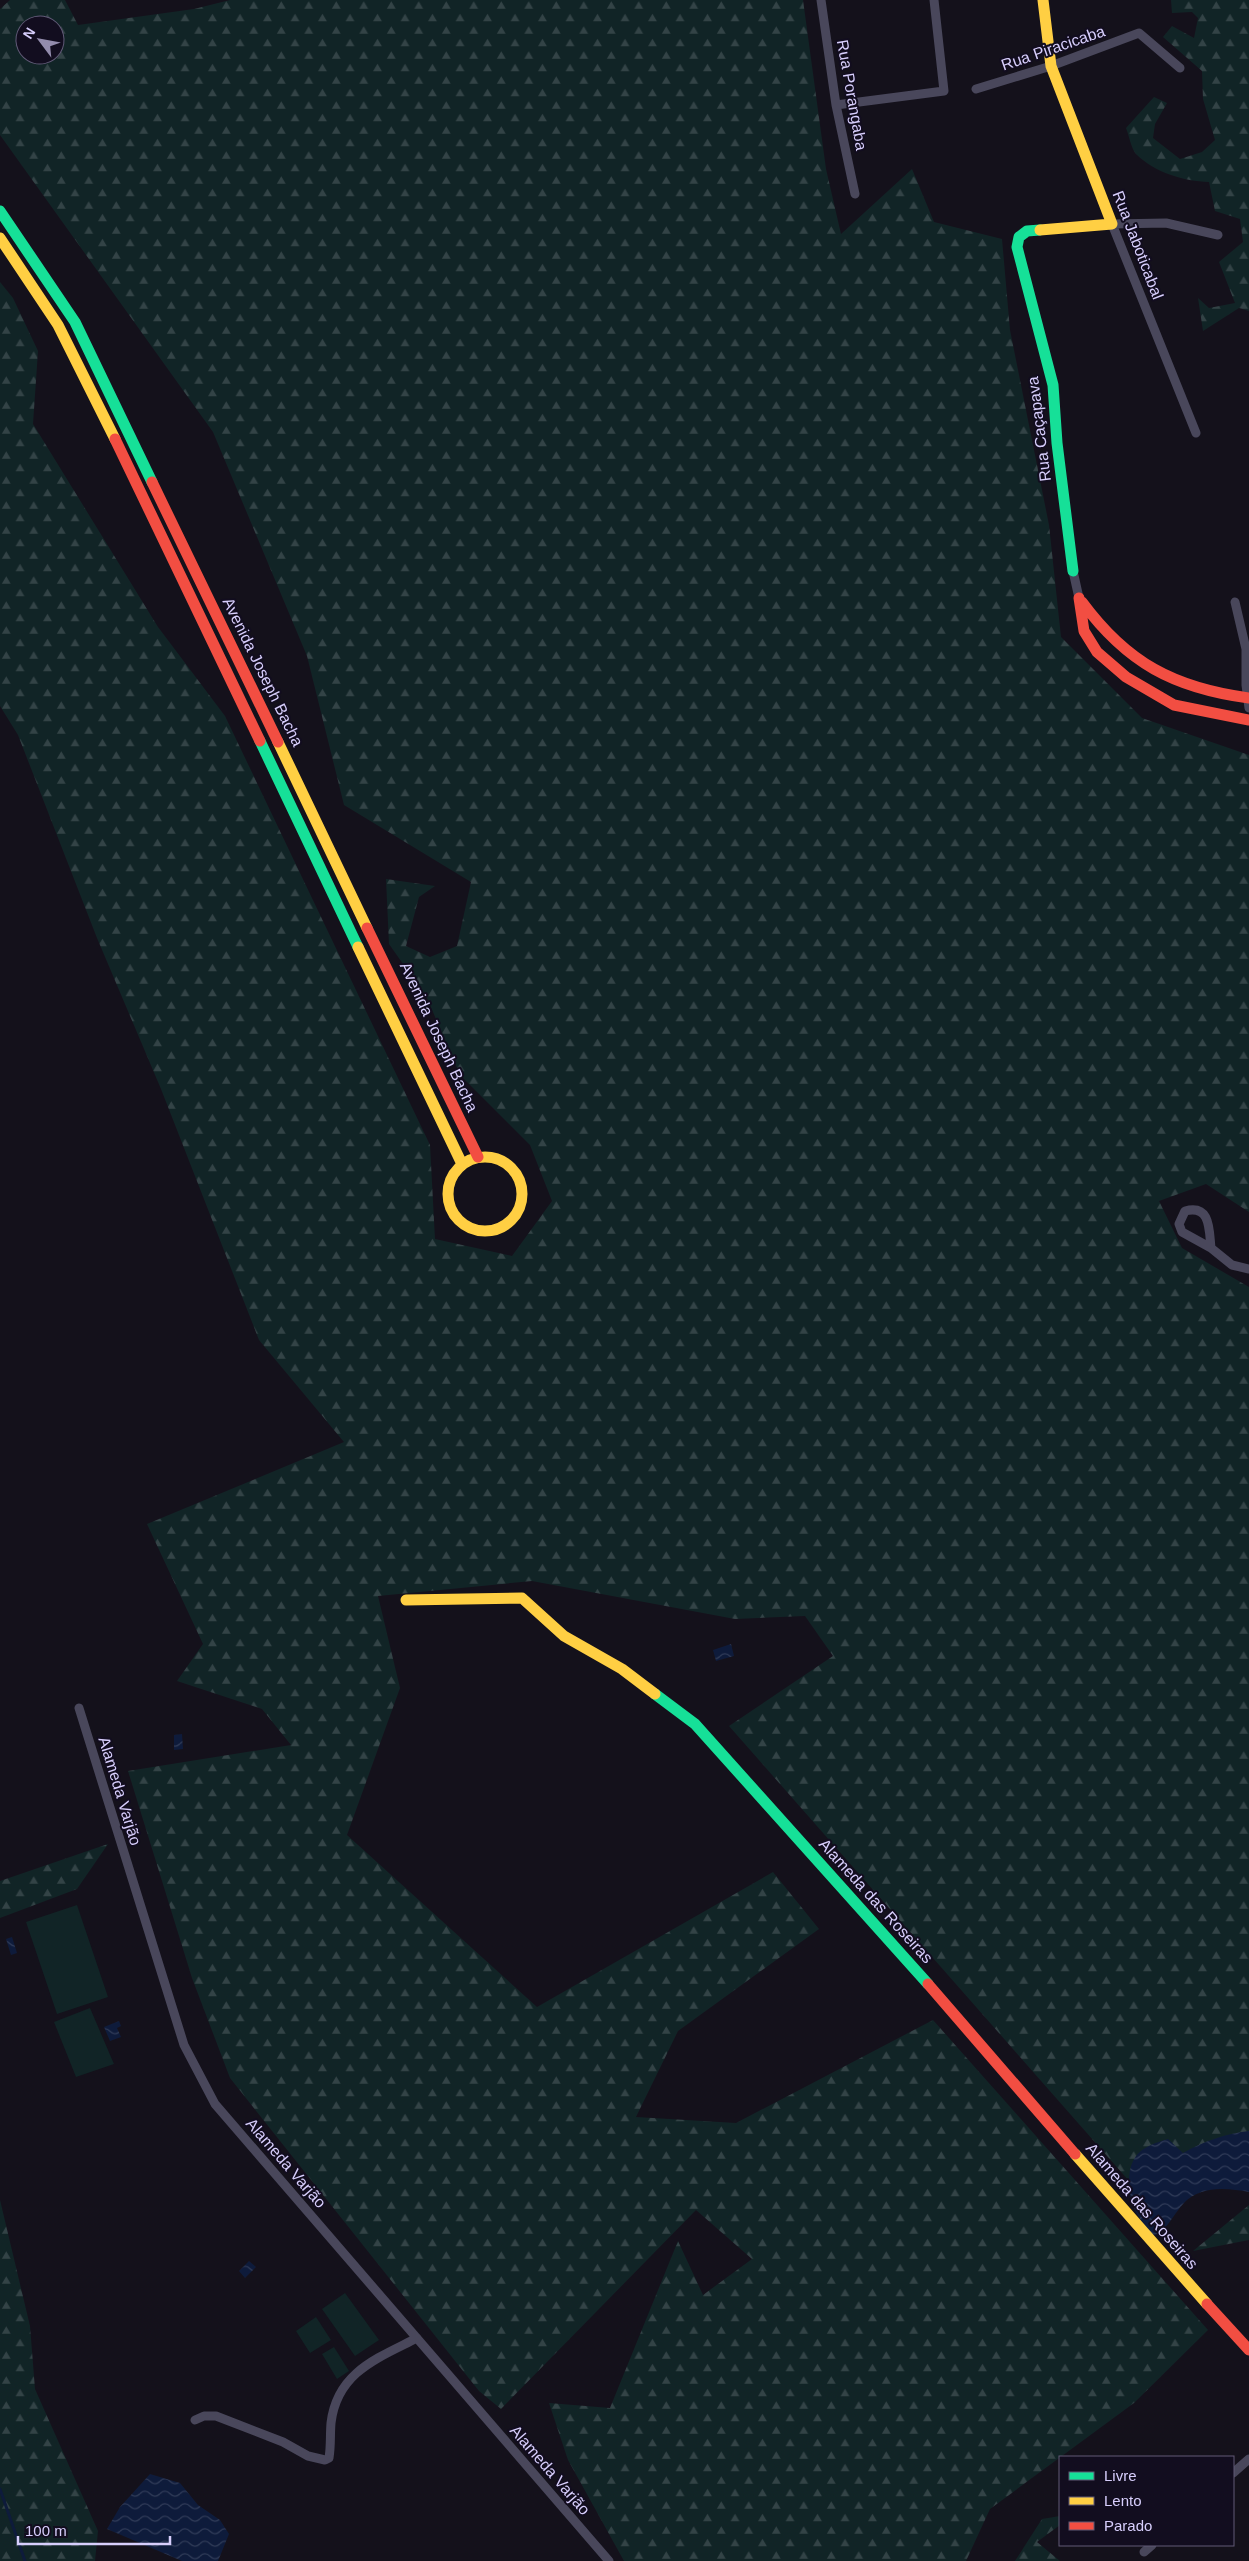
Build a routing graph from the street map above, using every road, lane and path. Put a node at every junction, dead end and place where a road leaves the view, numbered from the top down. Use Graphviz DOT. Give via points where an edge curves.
graph roads {
  1 [pos="821,0"];
  2 [pos="934,0"];
  3 [pos="1044,0"];
  4 [pos="1051,66"];
  5 [pos="1180,68"];
  6 [pos="976,89"];
  7 [pos="836,105"];
  8 [pos="855,194"];
  9 [pos="0,211"];
  10 [pos="1112,224"];
  11 [pos="1218,235"];
  12 [pos="0,238"];
  13 [pos="1196,434"];
  14 [pos="1073,571"];
  15 [pos="1079,598"];
  16 [pos="1235,602"];
  17 [pos="1249,702"];
  18 [pos="1249,720"];
  19 [pos="478,1157"];
  20 [pos="462,1164"];
  21 [pos="1212,1248"];
  22 [pos="1249,1270"];
  23 [pos="406,1600"];
  24 [pos="79,1708"];
  25 [pos="417,2338"];
  26 [pos="1249,2350"];
  27 [pos="195,2420"];
  28 [pos="1249,2459"];
  29 [pos="1234,2472"];
  30 [pos="1151,2546"];
  31 [pos="1144,2552"];
  32 [pos="609,2561"];
  1 -- 7 [label="street, Rua Porangaba"];
  2 -- 7 [label="street" via="944,91"];
  3 -- 4 [label="main road, Rua Jaboticabal"];
  4 -- 5 [label="street, Rua Piracicaba" via="1139,33"];
  4 -- 6 [label="street, Rua Piracicaba"];
  4 -- 10 [label="main road, Rua Jaboticabal"];
  7 -- 8 [label="street, Rua Porangaba"];
  9 -- 19 [label="main road, Avenida Joseph Bacha" via="75,322"];
  10 -- 11 [label="street" via="1166,223"];
  10 -- 13 [label="street, Rua Jaboticabal"];
  10 -- 14 [label="main road, Rua Caçapava" via="1027,231 1020,237 1017,247 1053,385"];
  12 -- 20 [label="main road, Avenida Joseph Bacha" via="58,325 80,366"];
  14 -- 15 [label="street"];
  15 -- 17 [label="main road" via="1096,623 1120,646 1154,670 1175,682"];
  15 -- 18 [label="main road" via="1084,631 1097,652 1126,677 1174,704"];
  16 -- 17 [label="street" via="1246,649"];
  19 -- 20 [label="main road"];
  19 -- 20 [label="main road" via="502,1160 518,1177 522,1189 518,1212 500,1228 488,1232 471,1229 456,1218 450,1208 448,1184"];
  21 -- 21 [label="street" via="1207,1219 1202,1212 1194,1209 1185,1211 1178,1224 1182,1232"];
  21 -- 22 [label="street" via="1232,1265"];
  23 -- 26 [label="main road, Alameda das Roseiras" via="522,1598 564,1636 622,1669 695,1724 918,1972 1142,2232"];
  24 -- 25 [label="street, Alameda Varjão" via="184,2044 210,2095"];
  25 -- 27 [label="street" via="376,2356 352,2377 337,2402 331,2422 329,2458 325,2460 308,2456 283,2442 216,2416"];
  25 -- 32 [label="street, Alameda Varjão"];
  28 -- 29 [label="street"];
  30 -- 31 [label="street"];
}
